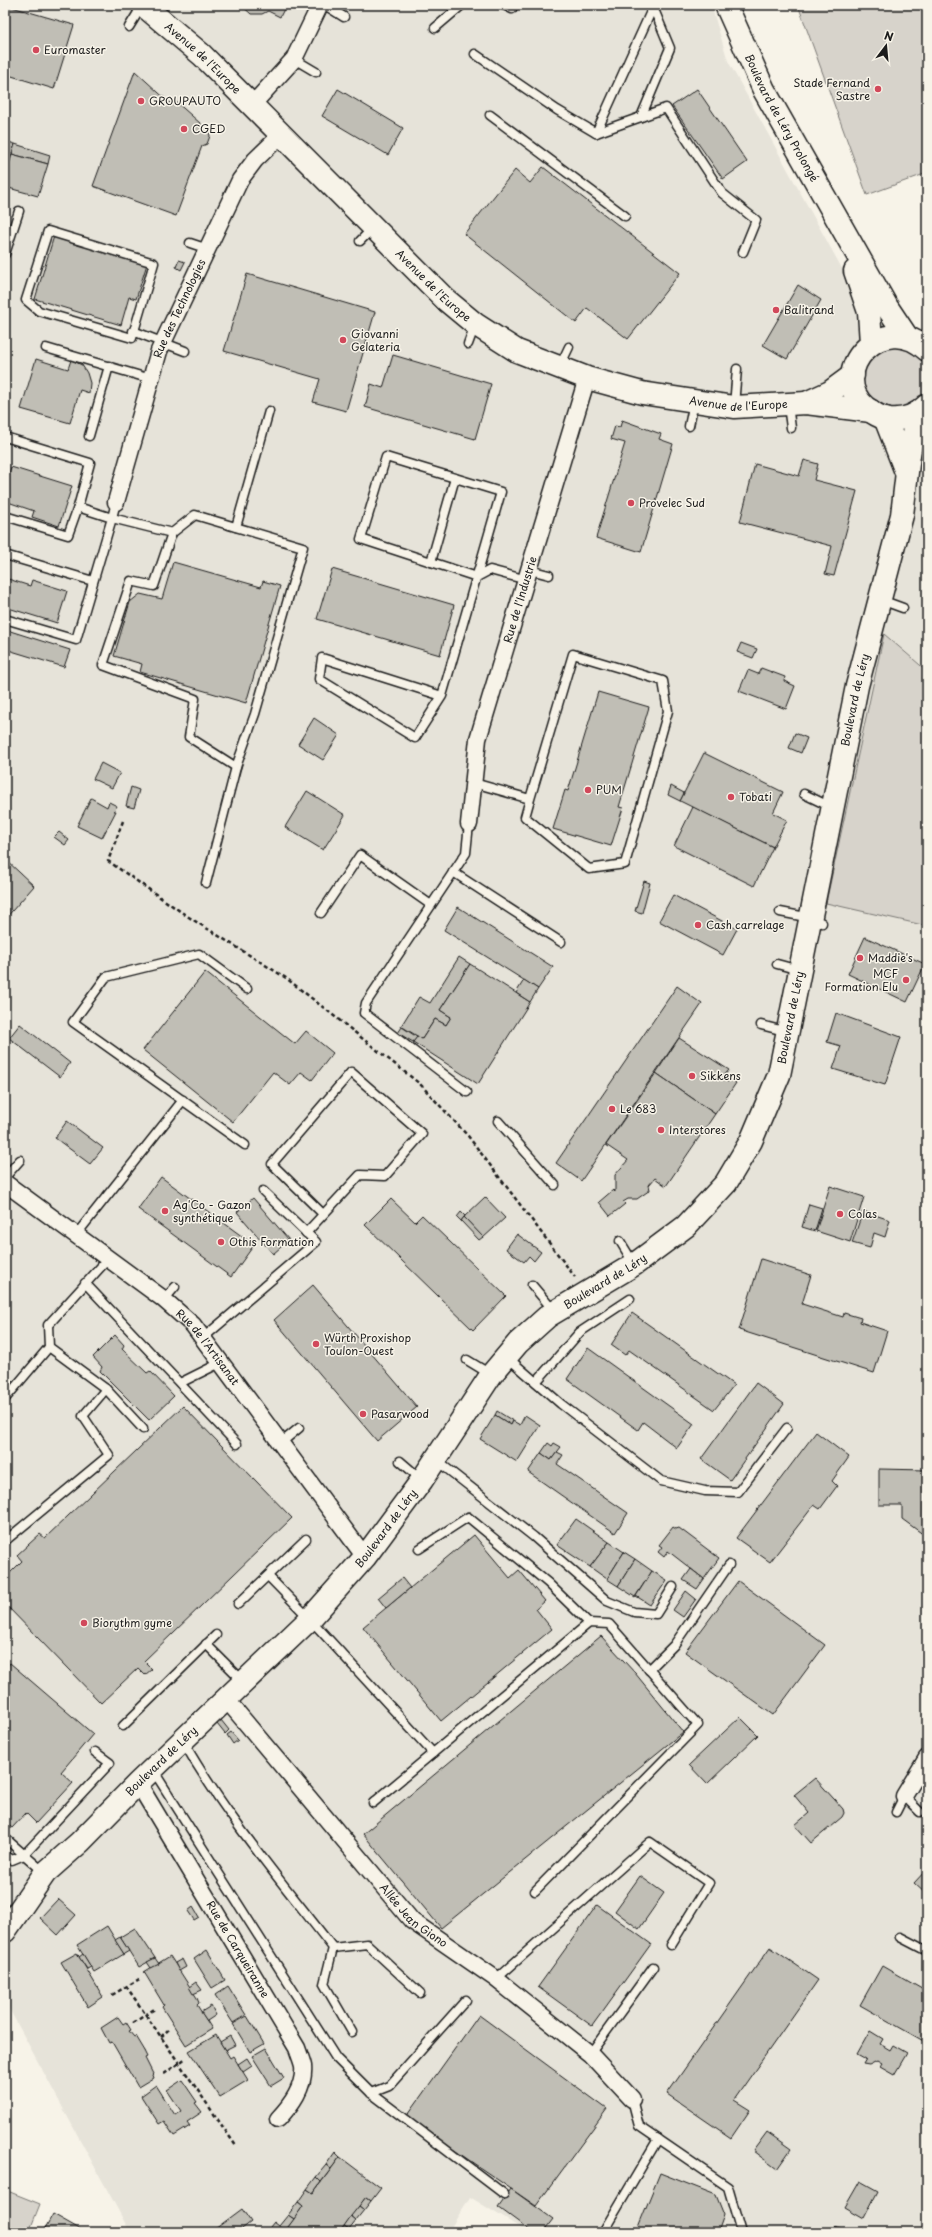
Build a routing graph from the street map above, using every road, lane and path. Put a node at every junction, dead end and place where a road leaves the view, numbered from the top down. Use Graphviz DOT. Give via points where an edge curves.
graph roads {
  1 [pos="320,5"];
  2 [pos="325,5"];
  3 [pos="462,5"];
  4 [pos="504,5"];
  5 [pos="726,5"];
  6 [pos="150,8"];
  7 [pos="512,10"];
  8 [pos="344,16"];
  9 [pos="129,27"];
  10 [pos="435,28"];
  11 [pos="475,54"];
  12 [pos="294,59"];
  13 [pos="316,72"];
  14 [pos="252,105"];
  15 [pos="490,115"];
  16 [pos="642,117"];
  17 [pos="596,133"];
  18 [pos="281,135"];
  19 [pos="19,211"];
  20 [pos="625,216"];
  21 [pos="842,228"];
  22 [pos="190,243"];
  23 [pos="208,249"];
  24 [pos="743,252"];
  25 [pos="5,254"];
  26 [pos="134,331"];
  27 [pos="907,337"];
  28 [pos="163,343"];
  29 [pos="871,343"];
  30 [pos="569,347"];
  31 [pos="46,348"];
  32 [pos="927,350"];
  33 [pos="185,351"];
  34 [pos="109,366"];
  35 [pos="737,368"];
  36 [pos="559,369"];
  37 [pos="853,375"];
  38 [pos="587,378"];
  39 [pos="151,379"];
  40 [pos="694,402"];
  41 [pos="797,404"];
  42 [pos="734,407"];
  43 [pos="922,409"];
  44 [pos="268,411"];
  45 [pos="878,415"];
  46 [pos="689,426"];
  47 [pos="791,428"];
  48 [pos="89,436"];
  49 [pos="5,437"];
  50 [pos="908,475"];
  51 [pos="455,478"];
  52 [pos="116,502"];
  53 [pos="78,507"];
  54 [pos="5,516"];
  55 [pos="112,518"];
  56 [pos="236,527"];
  57 [pos="172,533"];
  58 [pos="5,555"];
  59 [pos="431,562"];
  60 [pos="528,575"];
  61 [pos="550,575"];
  62 [pos="477,577"];
  63 [pos="93,581"];
  64 [pos="880,600"];
  65 [pos="902,608"];
  66 [pos="5,619"];
  67 [pos="442,696"];
  68 [pos="236,767"];
  69 [pos="474,783"];
  70 [pos="804,794"];
  71 [pos="530,799"];
  72 [pos="832,807"];
  73 [pos="123,821"];
  74 [pos="469,824"];
  75 [pos="453,872"];
  76 [pos="206,883"];
  77 [pos="431,905"];
  78 [pos="780,912"];
  79 [pos="321,913"];
  80 [pos="816,921"];
  81 [pos="561,942"];
  82 [pos="777,964"];
  83 [pos="801,970"];
  84 [pos="247,989"];
  85 [pos="793,1021"];
  86 [pos="761,1025"];
  87 [pos="467,1092"];
  88 [pos="184,1100"];
  89 [pos="498,1121"];
  90 [pos="245,1145"];
  91 [pos="20,1160"];
  92 [pos="5,1177"];
  93 [pos="5,1183"];
  94 [pos="555,1185"];
  95 [pos="263,1191"];
  96 [pos="323,1214"];
  97 [pos="306,1233"];
  98 [pos="76,1235"];
  99 [pos="620,1240"];
  100 [pos="108,1259"];
  101 [pos="635,1264"];
  102 [pos="85,1283"];
  103 [pos="532,1285"];
  104 [pos="175,1287"];
  105 [pos="588,1293"];
  106 [pos="630,1299"];
  107 [pos="164,1300"];
  108 [pos="554,1312"];
  109 [pos="203,1338"];
  110 [pos="49,1347"];
  111 [pos="506,1357"];
  112 [pos="467,1360"];
  113 [pos="222,1362"];
  114 [pos="491,1375"];
  115 [pos="536,1382"];
  116 [pos="180,1383"];
  117 [pos="106,1389"];
  118 [pos="5,1399"];
  119 [pos="299,1428"];
  120 [pos="787,1428"];
  121 [pos="143,1429"];
  122 [pos="282,1443"];
  123 [pos="237,1444"];
  124 [pos="436,1459"];
  125 [pos="400,1461"];
  126 [pos="422,1480"];
  127 [pos="306,1539"];
  128 [pos="5,1541"];
  129 [pos="419,1548"];
  130 [pos="365,1557"];
  131 [pos="730,1565"];
  132 [pos="268,1576"];
  133 [pos="673,1587"];
  134 [pos="238,1604"];
  135 [pos="310,1619"];
  136 [pos="589,1623"];
  137 [pos="216,1635"];
  138 [pos="206,1644"];
  139 [pos="649,1670"];
  140 [pos="244,1682"];
  141 [pos="226,1699"];
  142 [pos="123,1726"];
  143 [pos="183,1740"];
  144 [pos="96,1752"];
  145 [pos="433,1753"];
  146 [pos="927,1758"];
  147 [pos="145,1776"];
  148 [pos="904,1796"];
  149 [pos="373,1803"];
  150 [pos="896,1812"];
  151 [pos="920,1812"];
  152 [pos="5,1838"];
  153 [pos="5,1855"];
  154 [pos="24,1855"];
  155 [pos="45,1873"];
  156 [pos="535,1891"];
  157 [pos="5,1931"];
  158 [pos="900,1937"];
  159 [pos="671,1945"];
  160 [pos="333,1948"];
  161 [pos="927,1951"];
  162 [pos="653,1967"];
  163 [pos="141,1978"];
  164 [pos="496,1979"];
  165 [pos="126,1986"];
  166 [pos="420,1993"];
  167 [pos="112,1995"];
  168 [pos="466,2000"];
  169 [pos="156,2008"];
  170 [pos="146,2015"];
  171 [pos="133,2023"];
  172 [pos="168,2030"];
  173 [pos="352,2032"];
  174 [pos="161,2037"];
  175 [pos="590,2054"];
  176 [pos="186,2058"];
  177 [pos="179,2063"];
  178 [pos="164,2074"];
  179 [pos="371,2093"];
  180 [pos="632,2099"];
  181 [pos="278,2119"];
  182 [pos="658,2139"];
  183 [pos="236,2146"];
  184 [pos="504,2194"];
  185 [pos="603,2232"];
  186 [pos="741,2232"];
  1 -- 12 [label="street"];
  2 -- 8 [label="lane"];
  3 -- 10 [label="lane"];
  4 -- 7 [label="lane"];
  5 -- 21 [label="street, Boulevard de Léry Prolongé" via="764,90"];
  6 -- 9 [label="lane"];
  6 -- 14 [label="street, Avenue de l'Europe"];
  11 -- 17 [label="lane" via="557,110"];
  12 -- 13 [label="lane"];
  12 -- 14 [label="street"];
  14 -- 18 [label="street, Avenue de l'Europe"];
  15 -- 20 [label="lane"];
  16 -- 17 [label="lane"];
  16 -- 17 [label="lane" via="670,48 653,7"];
  16 -- 24 [label="lane" via="666,108 722,193 756,220"];
  18 -- 23 [label="street, Rue des Technologies" via="255,160 240,180"];
  18 -- 36 [label="street, Avenue de l'Europe" via="367,234 446,300 471,334"];
  19 -- 25 [label="lane"];
  21 -- 27 [label="street, Boulevard de Léry Prolongé"];
  21 -- 29 [label="street, Boulevard de Léry Prolongé" via="869,312"];
  22 -- 23 [label="lane"];
  23 -- 28 [label="street, Rue des Technologies"];
  26 -- 26 [label="lane" via="132,338 39,311 26,300 48,231 154,263"];
  26 -- 28 [label="lane"];
  27 -- 29 [label="street" via="888,336"];
  27 -- 32 [label="street"];
  28 -- 33 [label="lane"];
  28 -- 39 [label="street, Rue des Technologies"];
  29 -- 37 [label="street" via="855,363"];
  30 -- 36 [label="lane"];
  31 -- 34 [label="lane"];
  34 -- 39 [label="lane"];
  34 -- 48 [label="lane"];
  35 -- 42 [label="lane"];
  36 -- 38 [label="street, Avenue de l'Europe"];
  37 -- 41 [label="street, Avenue de l'Europe" via="830,392"];
  37 -- 45 [label="street" via="857,396"];
  38 -- 40 [label="street, Avenue de l'Europe" via="642,393"];
  38 -- 60 [label="street, Rue de l'Industrie"];
  39 -- 52 [label="street, Rue des Technologies"];
  40 -- 42 [label="street, Avenue de l'Europe"];
  40 -- 46 [label="lane"];
  41 -- 42 [label="street, Avenue de l'Europe"];
  41 -- 45 [label="street, Avenue de l'Europe"];
  41 -- 47 [label="lane"];
  43 -- 45 [label="street, Avenue de l'Europe" via="907,418"];
  43 -- 50 [label="street, Boulevard de Léry" via="913,430"];
  44 -- 56 [label="lane"];
  45 -- 50 [label="street"];
  49 -- 53 [label="lane" via="90,463"];
  50 -- 64 [label="street, Boulevard de Léry" via="902,515"];
  51 -- 59 [label="lane"];
  51 -- 59 [label="lane" via="386,457 362,539"];
  51 -- 62 [label="lane" via="501,492"];
  52 -- 55 [label="lane"];
  53 -- 54 [label="lane" via="68,535"];
  53 -- 55 [label="lane"];
  55 -- 57 [label="lane"];
  55 -- 63 [label="lane"];
  56 -- 57 [label="lane" via="195,515"];
  56 -- 68 [label="lane" via="303,547 255,714"];
  57 -- 68 [label="lane" via="154,586 132,581 103,665 195,699 189,737"];
  58 -- 63 [label="lane"];
  59 -- 62 [label="lane"];
  60 -- 61 [label="lane"];
  60 -- 62 [label="lane" via="490,570"];
  60 -- 69 [label="street, Rue de l'Industrie" via="478,739"];
  62 -- 67 [label="lane"];
  63 -- 66 [label="lane" via="76,640"];
  64 -- 65 [label="lane"];
  64 -- 72 [label="street, Boulevard de Léry" via="857,686"];
  67 -- 67 [label="lane" via="344,665 322,658 319,679 415,738"];
  68 -- 76 [label="lane"];
  69 -- 71 [label="lane"];
  69 -- 74 [label="street, Rue de l'Industrie"];
  70 -- 72 [label="lane"];
  71 -- 71 [label="lane" via="573,654 663,682 668,711 625,864 589,869 525,817"];
  72 -- 80 [label="street, Boulevard de Léry"];
  73 -- 105 [label="path" via="108,861 187,916 286,978 420,1084 468,1136"];
  74 -- 75 [label="lane" via="466,853"];
  75 -- 77 [label="lane"];
  75 -- 81 [label="lane"];
  77 -- 79 [label="lane" via="360,855"];
  77 -- 87 [label="lane" via="366,1002 364,1013"];
  78 -- 80 [label="lane"];
  80 -- 83 [label="street, Boulevard de Léry"];
  82 -- 83 [label="lane"];
  83 -- 85 [label="street, Boulevard de Léry"];
  84 -- 88 [label="lane" via="199,954 106,977 73,1022"];
  85 -- 86 [label="lane"];
  85 -- 101 [label="street, Boulevard de Léry" via="779,1075 751,1141 726,1183 686,1226"];
  88 -- 90 [label="lane"];
  88 -- 98 [label="lane"];
  89 -- 94 [label="lane"];
  91 -- 92 [label="lane"];
  93 -- 98 [label="street, Rue de l'Artisanat"];
  95 -- 97 [label="lane"];
  96 -- 96 [label="lane" via="360,1175 385,1176 422,1134 351,1072 272,1164"];
  96 -- 97 [label="lane"];
  97 -- 109 [label="lane" via="316,1242"];
  98 -- 100 [label="street, Rue de l'Artisanat"];
  99 -- 101 [label="lane"];
  100 -- 102 [label="lane"];
  100 -- 107 [label="street, Rue de l'Artisanat"];
  101 -- 105 [label="street, Boulevard de Léry"];
  102 -- 110 [label="lane" via="48,1325"];
  102 -- 116 [label="lane"];
  103 -- 108 [label="lane"];
  104 -- 107 [label="lane"];
  105 -- 108 [label="street, Boulevard de Léry"];
  106 -- 115 [label="lane" via="580,1332"];
  107 -- 109 [label="street, Rue de l'Artisanat" via="193,1325"];
  108 -- 111 [label="street, Boulevard de Léry" via="518,1343"];
  109 -- 113 [label="street, Rue de l'Artisanat"];
  110 -- 117 [label="lane"];
  110 -- 118 [label="lane"];
  111 -- 114 [label="street, Boulevard de Léry"];
  111 -- 115 [label="lane"];
  112 -- 114 [label="lane"];
  113 -- 116 [label="lane"];
  113 -- 122 [label="street, Rue de l'Artisanat"];
  114 -- 124 [label="street, Boulevard de Léry"];
  115 -- 120 [label="lane" via="661,1481 705,1491 738,1492"];
  116 -- 123 [label="lane"];
  117 -- 121 [label="lane"];
  117 -- 128 [label="lane" via="83,1416 109,1455"];
  119 -- 122 [label="lane"];
  122 -- 130 [label="street, Rue de l'Artisanat"];
  124 -- 126 [label="street, Boulevard de Léry"];
  124 -- 133 [label="lane" via="534,1537 607,1601 634,1612 656,1614"];
  125 -- 126 [label="lane"];
  126 -- 130 [label="street, Boulevard de Léry"];
  127 -- 132 [label="lane"];
  129 -- 136 [label="lane" via="468,1517 548,1583"];
  130 -- 135 [label="street, Boulevard de Léry"];
  131 -- 139 [label="lane" via="674,1645"];
  132 -- 134 [label="lane"];
  132 -- 135 [label="lane"];
  135 -- 140 [label="street, Boulevard de Léry"];
  135 -- 145 [label="lane"];
  136 -- 139 [label="lane" via="609,1624"];
  136 -- 145 [label="lane"];
  137 -- 138 [label="lane"];
  138 -- 140 [label="lane"];
  138 -- 142 [label="lane"];
  139 -- 156 [label="lane" via="698,1725"];
  140 -- 141 [label="street, Boulevard de Léry"];
  141 -- 143 [label="street, Boulevard de Léry"];
  141 -- 164 [label="street, Allée Jean Giono" via="412,1921"];
  143 -- 147 [label="street, Boulevard de Léry"];
  143 -- 160 [label="lane" via="199,1769"];
  144 -- 154 [label="lane" via="110,1762"];
  145 -- 149 [label="lane"];
  146 -- 148 [label="street"];
  147 -- 155 [label="street, Boulevard de Léry" via="80,1842"];
  147 -- 179 [label="lane" via="336,2058"];
  147 -- 181 [label="street, Rue de Carqueiranne" via="297,2048 303,2066 300,2085 290,2106"];
  148 -- 150 [label="lane"];
  148 -- 151 [label="lane"];
  152 -- 154 [label="lane"];
  153 -- 154 [label="lane" via="12,1860"];
  154 -- 155 [label="lane"];
  155 -- 157 [label="street, Boulevard de Léry"];
  158 -- 161 [label="lane"];
  159 -- 164 [label="lane" via="709,1883 650,1842"];
  160 -- 166 [label="lane" via="367,1944"];
  160 -- 173 [label="lane" via="324,1984"];
  162 -- 175 [label="lane"];
  163 -- 165 [label="path"];
  164 -- 175 [label="street, Allée Jean Giono"];
  165 -- 167 [label="path"];
  165 -- 170 [label="path"];
  168 -- 179 [label="lane" via="389,2086"];
  169 -- 170 [label="path"];
  170 -- 171 [label="path"];
  170 -- 174 [label="path"];
  172 -- 174 [label="path"];
  174 -- 177 [label="path"];
  175 -- 180 [label="street, Allée Jean Giono"];
  176 -- 177 [label="path"];
  177 -- 178 [label="path"];
  177 -- 183 [label="path"];
  179 -- 184 [label="lane"];
  180 -- 182 [label="lane" via="639,2126"];
  182 -- 185 [label="lane"];
  182 -- 186 [label="lane" via="728,2188"];
}
